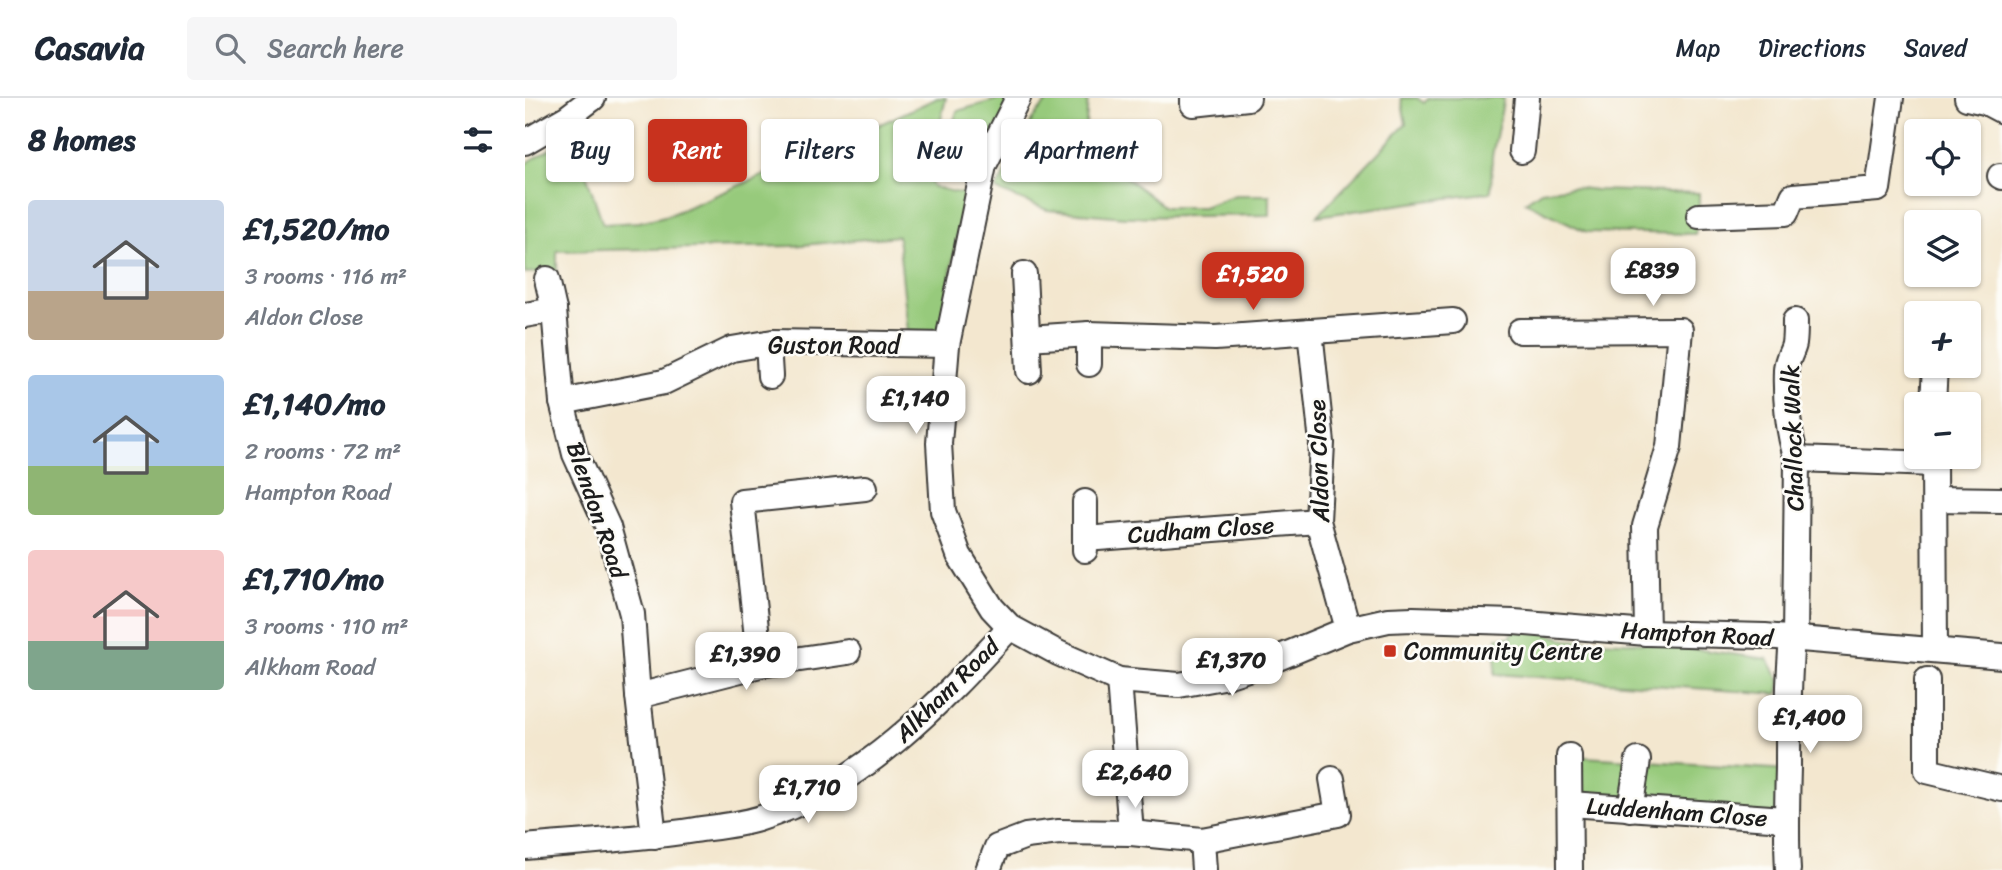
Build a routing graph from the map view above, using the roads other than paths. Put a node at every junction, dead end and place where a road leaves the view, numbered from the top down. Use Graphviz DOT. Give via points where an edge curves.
graph roads {
  1 [pos="593,98"];
  2 [pos="1018,98"];
  3 [pos="1193,98"];
  4 [pos="1248,98"];
  5 [pos="1527,98"];
  6 [pos="1891,98"];
  7 [pos="1967,98"];
  8 [pos="2002,111"];
  9 [pos="525,142"];
  10 [pos="1522,151"];
  11 [pos="1699,216"];
  12 [pos="1024,274"];
  13 [pos="547,279"];
  14 [pos="554,310"];
  15 [pos="525,315"];
  16 [pos="1453,321"];
  17 [pos="1795,321"];
  18 [pos="1310,331"];
  19 [pos="1520,331"];
  20 [pos="1089,334"];
  21 [pos="1028,338"];
  22 [pos="768,343"];
  23 [pos="947,345"];
  24 [pos="1089,364"];
  25 [pos="1029,371"];
  26 [pos="770,376"];
  27 [pos="562,402"];
  28 [pos="1797,459"];
  29 [pos="1904,460"];
  30 [pos="1934,469"];
  31 [pos="865,488"];
  32 [pos="1935,499"];
  33 [pos="2002,500"];
  34 [pos="1084,502"];
  35 [pos="1318,521"];
  36 [pos="1010,627"];
  37 [pos="1349,629"];
  38 [pos="1647,633"];
  39 [pos="1794,639"];
  40 [pos="1935,650"];
  41 [pos="848,652"];
  42 [pos="2002,656"];
  43 [pos="760,665"];
  44 [pos="1119,680"];
  45 [pos="1927,680"];
  46 [pos="638,696"];
  47 [pos="1569,756"];
  48 [pos="1638,760"];
  49 [pos="1332,779"];
  50 [pos="2002,789"];
  51 [pos="1570,804"];
  52 [pos="1630,809"];
  53 [pos="1785,819"];
  54 [pos="1132,833"];
  55 [pos="653,836"];
  56 [pos="1202,839"];
  57 [pos="525,847"];
  58 [pos="988,870"];
  59 [pos="1204,870"];
  60 [pos="1570,870"];
  61 [pos="1788,870"];
  1 -- 9 [label="street"];
  2 -- 23 [label="street, Hampton Road" via="983,165"];
  3 -- 4 [label="street" via="1193,104"];
  5 -- 10 [label="street"];
  6 -- 11 [label="street" via="1878,189 1793,196 1786,213"];
  7 -- 8 [label="street"];
  12 -- 21 [label="street"];
  13 -- 14 [label="street, Blendon Road"];
  14 -- 15 [label="street"];
  14 -- 27 [label="street, Blendon Road"];
  16 -- 18 [label="street"];
  17 -- 28 [label="street, Challock Walk" via="1786,370 1788,422"];
  18 -- 20 [label="street" via="1215,338"];
  18 -- 35 [label="street, Aldon Close" via="1322,443"];
  19 -- 38 [label="street" via="1681,330 1669,447 1645,526"];
  20 -- 21 [label="street"];
  20 -- 24 [label="street"];
  21 -- 25 [label="street"];
  22 -- 23 [label="street, Guston Road"];
  22 -- 26 [label="street"];
  22 -- 27 [label="street, Guston Road" via="732,349 664,382"];
  23 -- 36 [label="street, Hampton Road" via="939,443 943,511 959,555 992,608"];
  27 -- 46 [label="street, Blendon Road" via="575,454 608,527 632,614"];
  28 -- 29 [label="street"];
  28 -- 39 [label="street, Challock Walk"];
  30 -- 32 [label="street"];
  31 -- 43 [label="street" via="735,502"];
  32 -- 33 [label="street"];
  32 -- 40 [label="street"];
  34 -- 35 [label="street, Cudham Close" via="1085,545"];
  35 -- 37 [label="street, Aldon Close"];
  36 -- 44 [label="street, Hampton Road"];
  36 -- 55 [label="street, Alkham Road" via="893,744 843,781 795,807 756,820"];
  37 -- 38 [label="street, Hampton Road" via="1388,620 1470,620"];
  37 -- 44 [label="street, Hampton Road" via="1223,677 1178,685"];
  38 -- 39 [label="street, Hampton Road"];
  39 -- 40 [label="street, Hampton Road"];
  39 -- 53 [label="street, Challock Walk" via="1787,688"];
  40 -- 42 [label="street, Hampton Road"];
  41 -- 43 [label="street"];
  43 -- 46 [label="street"];
  44 -- 54 [label="street"];
  45 -- 50 [label="street" via="1927,771"];
  46 -- 55 [label="street, Blendon Road"];
  47 -- 51 [label="street, Luddenham Close"];
  48 -- 52 [label="street"];
  49 -- 56 [label="street" via="1338,814"];
  51 -- 52 [label="street, Luddenham Close"];
  51 -- 60 [label="street, Luddenham Close"];
  52 -- 53 [label="street, Luddenham Close"];
  53 -- 61 [label="street, Challock Walk"];
  54 -- 56 [label="street"];
  54 -- 58 [label="street" via="1026,836 997,847"];
  55 -- 57 [label="street, Alkham Road"];
  56 -- 59 [label="street"];
}
